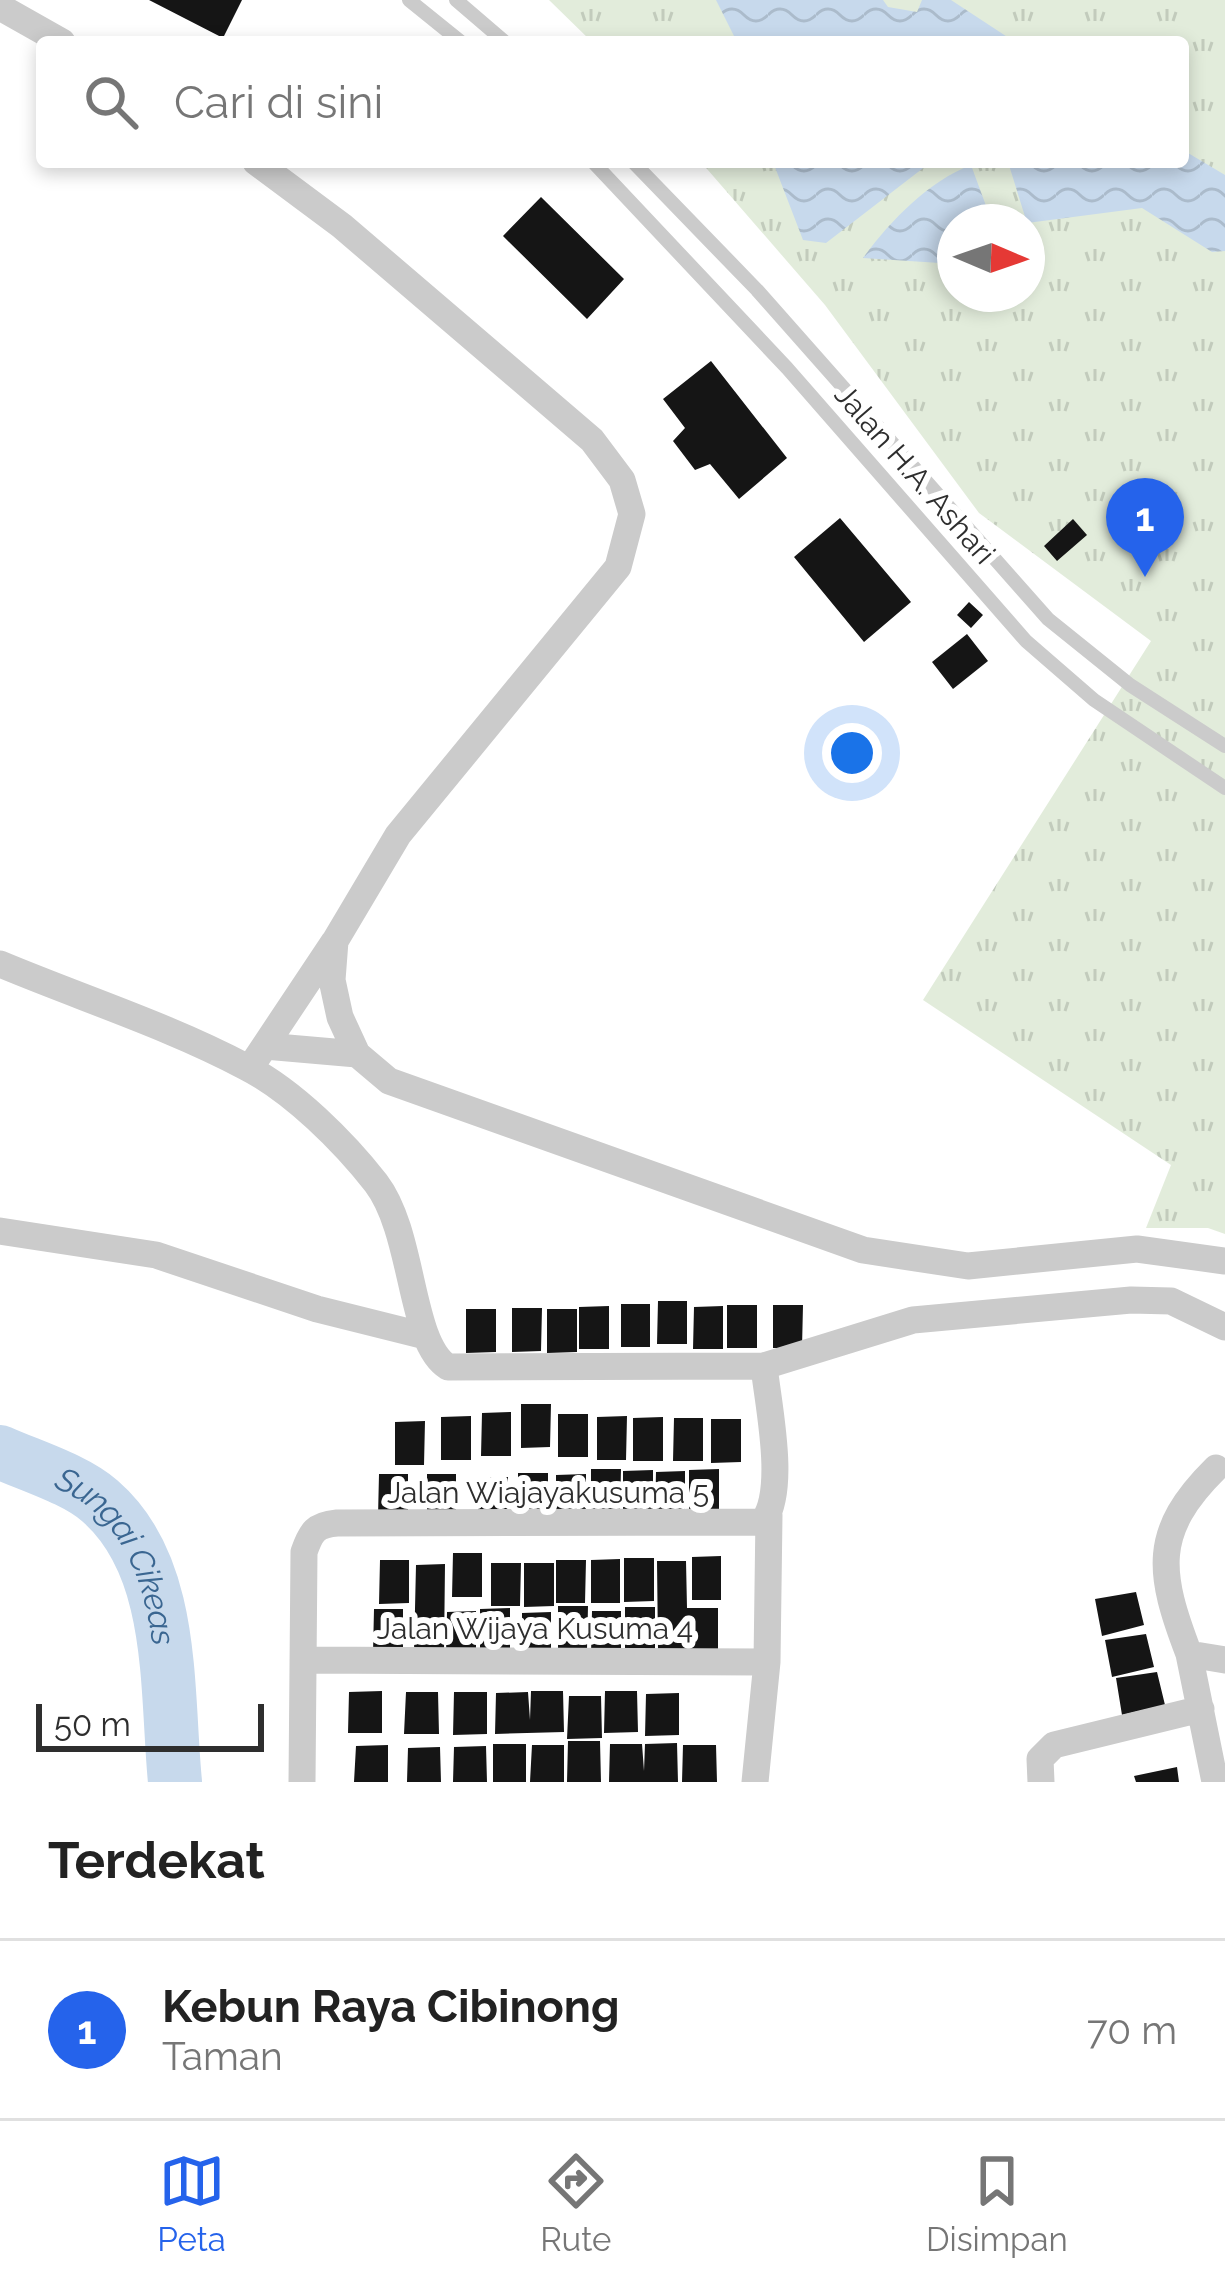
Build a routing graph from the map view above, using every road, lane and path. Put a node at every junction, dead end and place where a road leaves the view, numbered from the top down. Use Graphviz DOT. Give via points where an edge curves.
graph roads {
  1 [pos="410,0"];
  2 [pos="456,0"];
  3 [pos="0,7"];
  4 [pos="51,36"];
  5 [pos="454,36"];
  6 [pos="499,36"];
  7 [pos="263,168"];
  8 [pos="599,168"];
  9 [pos="639,168"];
  10 [pos="671,202"];
  11 [pos="651,222"];
  12 [pos="1048,619"];
  13 [pos="1026,640"];
  14 [pos="1225,746"];
  15 [pos="1225,788"];
  16 [pos="335,941"];
  17 [pos="0,964"];
  18 [pos="357,1054"];
  19 [pos="257,1057"];
  20 [pos="0,1231"];
  21 [pos="1225,1261"];
  22 [pos="1225,1327"];
  23 [pos="422,1335"];
  24 [pos="764,1366"];
  25 [pos="1216,1468"];
  26 [pos="769,1514"];
  27 [pos="1189,1654"];
  28 [pos="303,1660"];
  29 [pos="1225,1660"];
  30 [pos="766,1662"];
  31 [pos="1201,1709"];
  32 [pos="302,1782"];
  33 [pos="755,1782"];
  34 [pos="1041,1782"];
  35 [pos="1215,1782"];
  1 -- 5 [label="lane"];
  2 -- 6 [label="lane"];
  3 -- 4 [label="street"];
  7 -- 16 [label="street" via="568,414 622,480 632,514 618,567 398,835"];
  8 -- 11 [label="lane, Jalan H.A. Ashari"];
  9 -- 10 [label="lane, Jalan H.A. Ashari"];
  10 -- 11 [label="lane"];
  10 -- 12 [label="lane, Jalan H.A. Ashari"];
  11 -- 13 [label="lane, Jalan H.A. Ashari"];
  12 -- 13 [label="lane"];
  12 -- 14 [label="lane, Jalan H.A. Ashari"];
  13 -- 15 [label="lane, Jalan H.A. Ashari" via="1094,700"];
  16 -- 18 [label="street" via="332,980"];
  16 -- 19 [label="street"];
  17 -- 19 [label="street"];
  18 -- 19 [label="street"];
  18 -- 21 [label="street" via="389,1082 863,1250 968,1266 1137,1249"];
  19 -- 23 [label="street" via="385,1198 404,1240"];
  20 -- 23 [label="street" via="156,1256"];
  22 -- 24 [label="street" via="1156,1298 1039,1304 913,1320"];
  23 -- 24 [label="street" via="436,1360 470,1369"];
  24 -- 26 [label="street" via="775,1479"];
  25 -- 27 [label="street" via="1180,1507 1166,1552 1165,1581"];
  26 -- 28 [label="street, Jalan Wiajayakusuma 5" via="736,1526 320,1525 304,1552"];
  26 -- 30 [label="street"];
  27 -- 29 [label="street"];
  27 -- 31 [label="street"];
  28 -- 30 [label="street, Jalan Wijaya Kusuma 4"];
  28 -- 32 [label="street"];
  30 -- 33 [label="street"];
  31 -- 34 [label="street" via="1054,1745 1040,1759"];
  31 -- 35 [label="street"];
}
